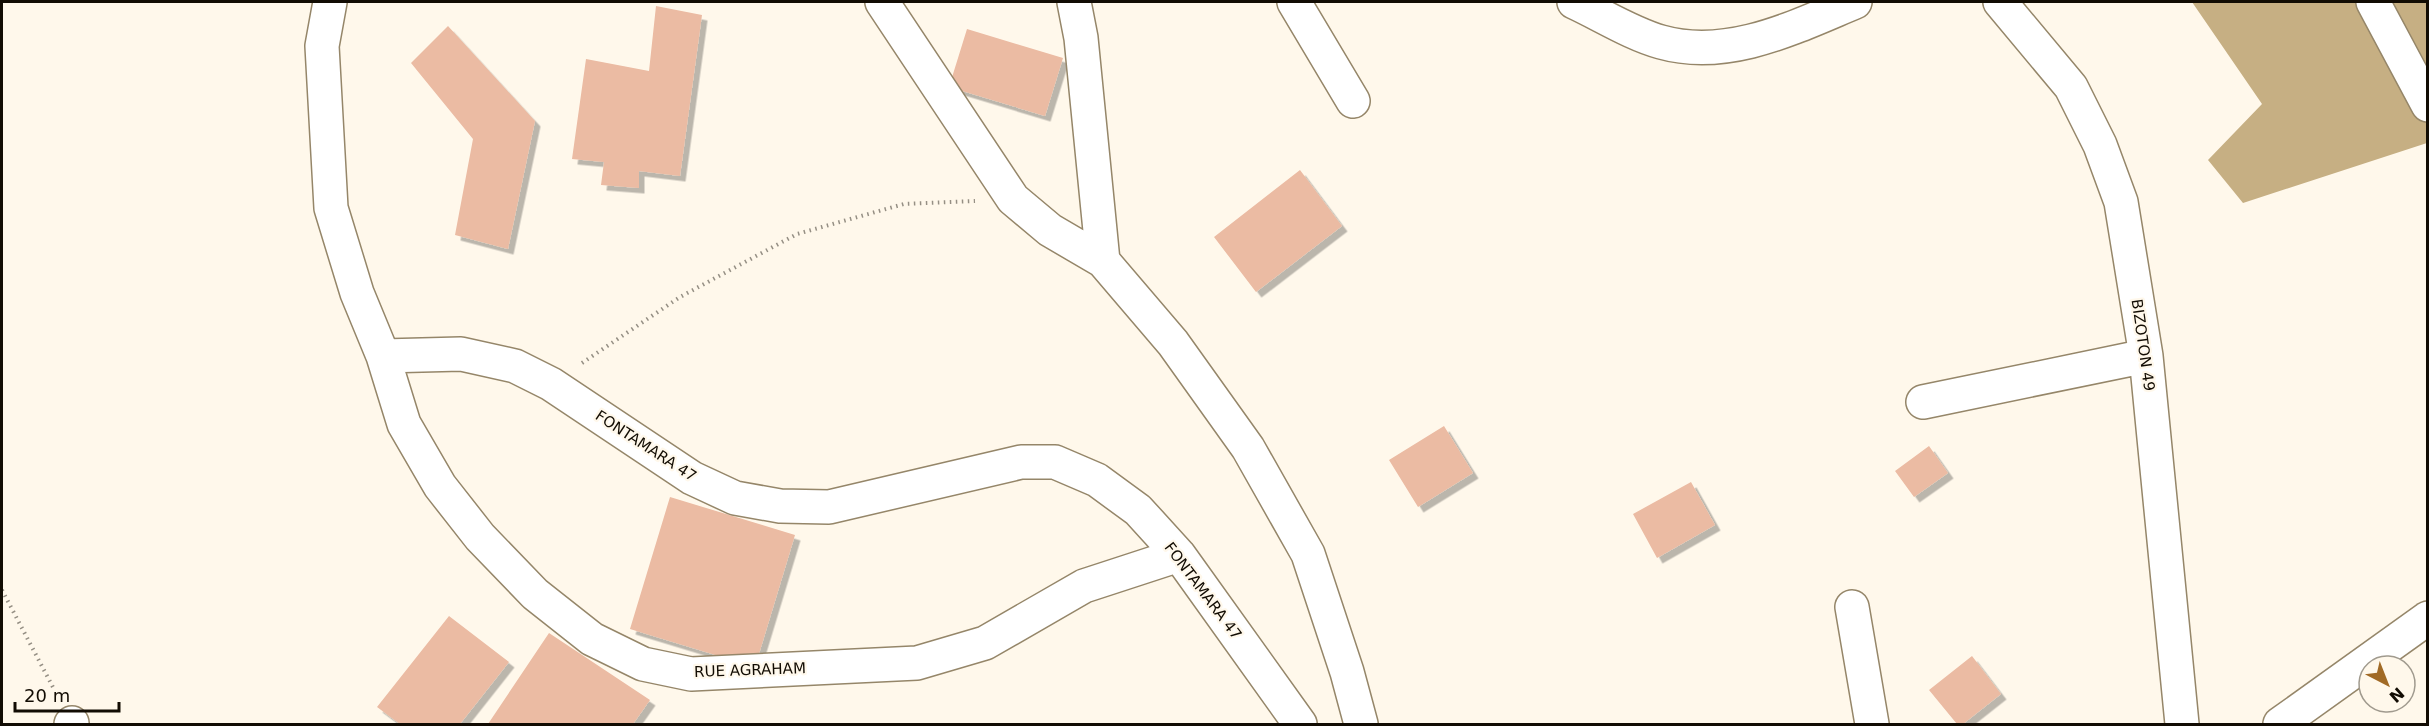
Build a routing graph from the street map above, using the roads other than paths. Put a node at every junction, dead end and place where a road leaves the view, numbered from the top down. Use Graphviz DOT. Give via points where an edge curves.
graph roads {
  1 [pos="330,2"];
  2 [pos="882,2"];
  3 [pos="1074,2"];
  4 [pos="1294,2"];
  5 [pos="1574,2"];
  6 [pos="1855,2"];
  7 [pos="2000,2"];
  8 [pos="2373,2"];
  9 [pos="1353,102"];
  10 [pos="2427,105"];
  11 [pos="1103,261"];
  12 [pos="383,356"];
  13 [pos="2146,356"];
  14 [pos="1923,402"];
  15 [pos="1179,555"];
  16 [pos="1852,607"];
  17 [pos="2427,618"];
  18 [pos="1300,724"];
  19 [pos="1361,724"];
  20 [pos="1872,724"];
  21 [pos="2182,724"];
  22 [pos="2280,724"];
  1 -- 12 [label="street" via="322,46 331,208 357,293"];
  2 -- 11 [label="street" via="1013,199 1050,230"];
  3 -- 11 [label="street"];
  4 -- 9 [label="street"];
  5 -- 6 [label="street" via="1660,42 1701,50 1774,36"];
  7 -- 13 [label="street, BIZOTON 49" via="2071,87 2100,145 2121,202"];
  8 -- 10 [label="street"];
  11 -- 19 [label="street" via="1173,343 1248,448 1302,545 1344,662"];
  12 -- 15 [label="street, FONTAMARA 47" via="461,354 515,366 551,384 692,478 735,498 780,506 829,507 1021,462 1055,462 1097,480 1138,510"];
  12 -- 15 [label="street, RUE AGRAHAM" via="404,424 440,486 480,537 536,594 592,639 643,664 691,674 917,663 985,643 1084,586"];
  13 -- 14 [label="street"];
  13 -- 21 [label="street, BIZOTON 49"];
  15 -- 18 [label="street, FONTAMARA 47"];
  16 -- 20 [label="street"];
  17 -- 22 [label="street"];
}
